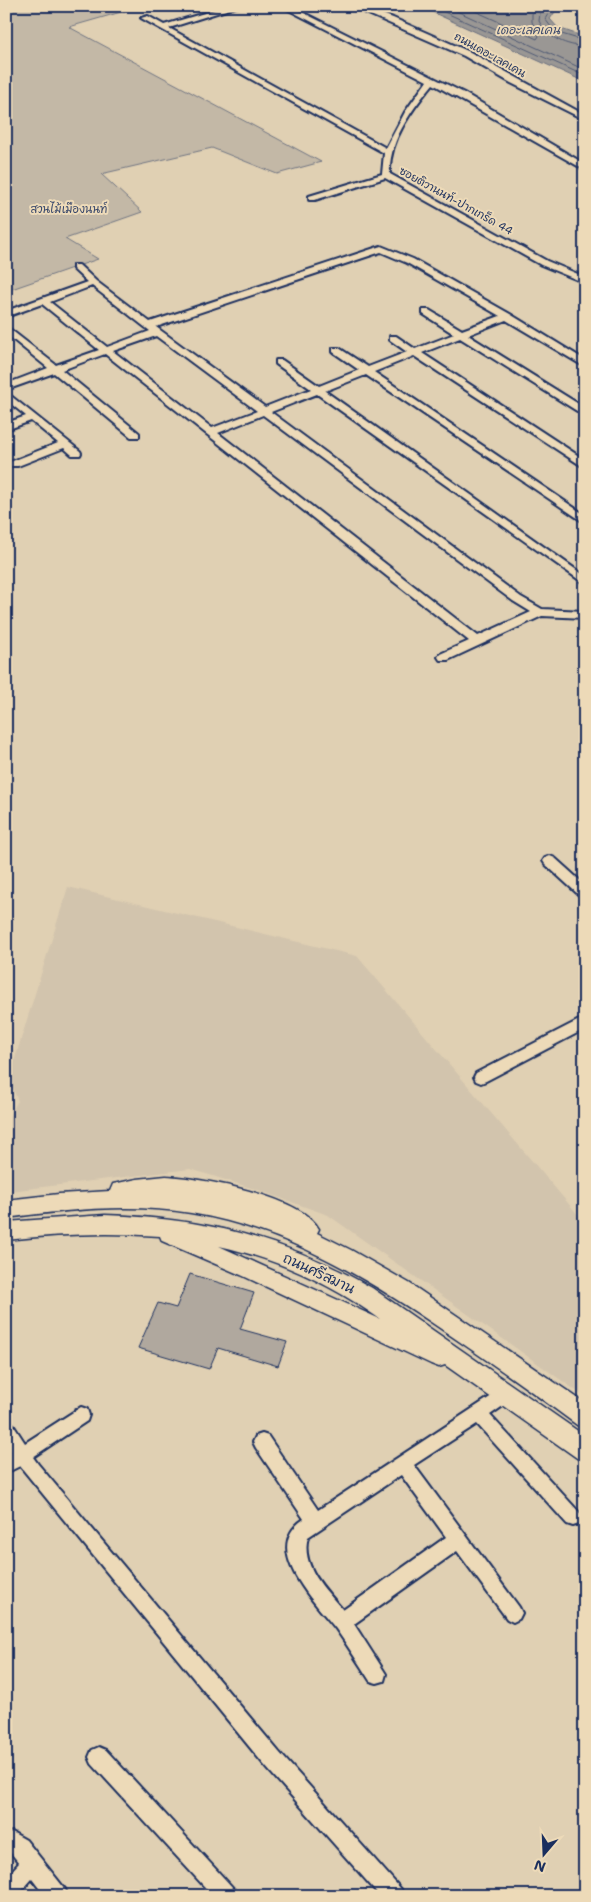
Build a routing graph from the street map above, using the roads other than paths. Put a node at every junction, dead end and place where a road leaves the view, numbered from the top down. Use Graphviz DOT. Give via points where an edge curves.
graph roads {
  1 [pos="236,6"];
  2 [pos="284,6"];
  3 [pos="353,6"];
  4 [pos="145,18"];
  5 [pos="163,28"];
  6 [pos="432,80"];
  7 [pos="585,118"];
  8 [pos="362,138"];
  9 [pos="387,138"];
  10 [pos="387,152"];
  11 [pos="585,168"];
  12 [pos="386,175"];
  13 [pos="312,198"];
  14 [pos="76,267"];
  15 [pos="585,280"];
  16 [pos="94,283"];
  17 [pos="43,301"];
  18 [pos="426,312"];
  19 [pos="6,314"];
  20 [pos="507,316"];
  21 [pos="153,329"];
  22 [pos="6,330"];
  23 [pos="461,334"];
  24 [pos="393,338"];
  25 [pos="105,350"];
  26 [pos="336,350"];
  27 [pos="415,353"];
  28 [pos="279,362"];
  29 [pos="585,364"];
  30 [pos="54,369"];
  31 [pos="367,371"];
  32 [pos="6,387"];
  33 [pos="319,390"];
  34 [pos="6,394"];
  35 [pos="264,411"];
  36 [pos="585,413"];
  37 [pos="33,417"];
  38 [pos="6,427"];
  39 [pos="212,432"];
  40 [pos="136,435"];
  41 [pos="66,444"];
  42 [pos="76,453"];
  43 [pos="14,464"];
  44 [pos="585,465"];
  45 [pos="585,520"];
  46 [pos="585,581"];
  47 [pos="540,612"];
  48 [pos="585,615"];
  49 [pos="477,641"];
  50 [pos="444,657"];
  51 [pos="550,861"];
  52 [pos="585,893"];
  53 [pos="583,1026"];
  54 [pos="481,1078"];
  55 [pos="57,1202"];
  56 [pos="6,1209"];
  57 [pos="6,1231"];
  58 [pos="325,1245"];
  59 [pos="507,1394"];
  60 [pos="478,1413"];
  61 [pos="81,1415"];
  62 [pos="585,1417"];
  63 [pos="6,1429"];
  64 [pos="262,1442"];
  65 [pos="585,1450"];
  66 [pos="22,1455"];
  67 [pos="403,1464"];
  68 [pos="6,1465"];
  69 [pos="573,1518"];
  70 [pos="316,1522"];
  71 [pos="459,1540"];
  72 [pos="513,1613"];
  73 [pos="342,1622"];
  74 [pos="377,1674"];
  75 [pos="99,1757"];
  76 [pos="6,1845"];
  77 [pos="31,1864"];
  78 [pos="6,1893"];
  79 [pos="58,1896"];
  80 [pos="227,1896"];
  81 [pos="394,1896"];
  1 -- 5 [label="street"];
  2 -- 6 [label="street"];
  3 -- 7 [label="street, ถนนเดอะเลคเคน" via="467,54"];
  4 -- 5 [label="street"];
  5 -- 8 [label="street"];
  6 -- 9 [label="street, ซอยติวานนท์-ปากเกร็ด 44"];
  6 -- 11 [label="street"];
  8 -- 9 [label="street"];
  8 -- 10 [label="street"];
  9 -- 10 [label="street, ซอยติวานนท์-ปากเกร็ด 44"];
  10 -- 12 [label="street, ซอยติวานนท์-ปากเกร็ด 44"];
  12 -- 13 [label="street"];
  12 -- 15 [label="street, ซอยติวานนท์-ปากเกร็ด 44" via="544,263"];
  14 -- 16 [label="street"];
  16 -- 17 [label="street"];
  16 -- 21 [label="street"];
  17 -- 19 [label="street"];
  17 -- 25 [label="street"];
  18 -- 23 [label="street"];
  20 -- 21 [label="street" via="410,261 381,249"];
  20 -- 23 [label="street"];
  20 -- 29 [label="street"];
  21 -- 25 [label="street"];
  21 -- 35 [label="street"];
  22 -- 30 [label="street"];
  23 -- 27 [label="street"];
  23 -- 36 [label="street"];
  24 -- 27 [label="street"];
  25 -- 30 [label="street"];
  25 -- 39 [label="street"];
  26 -- 31 [label="street"];
  27 -- 31 [label="street"];
  27 -- 44 [label="street"];
  28 -- 33 [label="street"];
  30 -- 32 [label="street"];
  30 -- 40 [label="street"];
  31 -- 33 [label="street"];
  31 -- 45 [label="street"];
  33 -- 35 [label="street"];
  33 -- 46 [label="street"];
  34 -- 37 [label="street"];
  35 -- 39 [label="street"];
  35 -- 47 [label="street" via="517,599"];
  37 -- 38 [label="street"];
  37 -- 41 [label="street"];
  39 -- 49 [label="street"];
  41 -- 42 [label="street"];
  41 -- 43 [label="street"];
  47 -- 48 [label="street"];
  47 -- 49 [label="street"];
  49 -- 50 [label="street"];
  51 -- 52 [label="street"];
  53 -- 54 [label="street"];
  55 -- 56 [label="main road, ถนนศรีสมาน"];
  55 -- 58 [label="main road, ถนนศรีสมาน" via="140,1200 216,1208 287,1229"];
  57 -- 59 [label="main road" via="96,1225 143,1226 249,1268 481,1376"];
  58 -- 62 [label="main road, ถนนศรีสมาน" via="410,1294"];
  59 -- 60 [label="street"];
  59 -- 65 [label="main road"];
  60 -- 67 [label="street"];
  60 -- 69 [label="street"];
  61 -- 66 [label="street"];
  63 -- 66 [label="street"];
  64 -- 70 [label="street"];
  66 -- 68 [label="street"];
  66 -- 81 [label="street" via="272,1760"];
  67 -- 70 [label="street"];
  67 -- 71 [label="street"];
  70 -- 73 [label="street" via="300,1532 296,1540 297,1558 315,1589"];
  71 -- 72 [label="street"];
  71 -- 73 [label="street"];
  73 -- 74 [label="street"];
  75 -- 80 [label="street"];
  76 -- 77 [label="street" via="12,1842 19,1847"];
  77 -- 78 [label="street"];
  77 -- 79 [label="street"];
}
